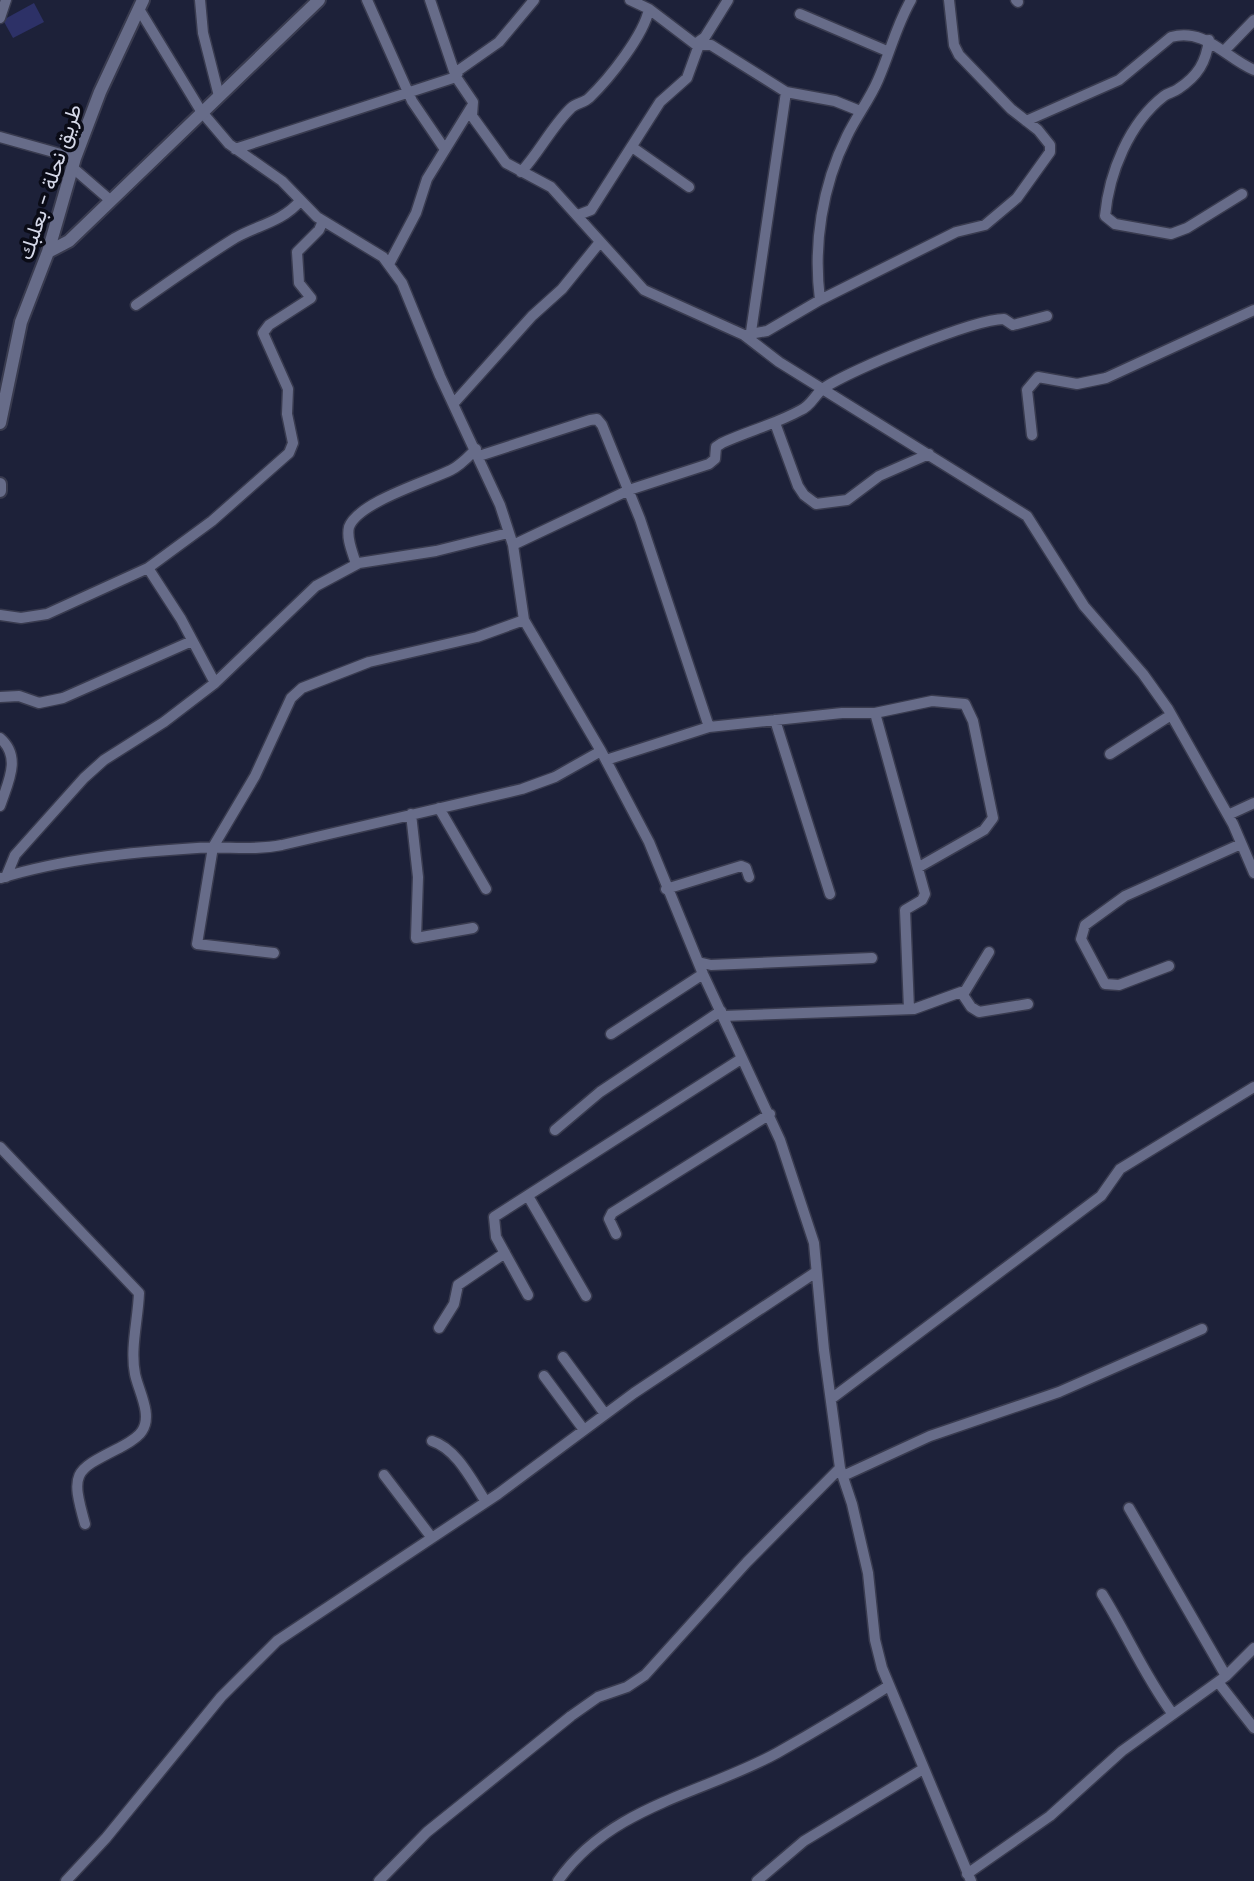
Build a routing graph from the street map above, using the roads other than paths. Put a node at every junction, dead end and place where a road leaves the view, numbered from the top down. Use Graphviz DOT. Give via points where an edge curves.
graph roads {
  1 [pos="6,0"];
  2 [pos="200,0"];
  3 [pos="367,0"];
  4 [pos="430,0"];
  5 [pos="534,0"];
  6 [pos="630,0"];
  7 [pos="728,0"];
  8 [pos="911,0"];
  9 [pos="949,0"];
  10 [pos="313,2"];
  11 [pos="141,4"];
  12 [pos="649,9"];
  13 [pos="800,14"];
  14 [pos="0,18"];
  15 [pos="1254,20"];
  16 [pos="1209,40"];
  17 [pos="697,44"];
  18 [pos="887,51"];
  19 [pos="1223,51"];
  20 [pos="1254,70"];
  21 [pos="456,77"];
  22 [pos="408,92"];
  23 [pos="786,92"];
  24 [pos="219,96"];
  25 [pos="473,102"];
  26 [pos="201,111"];
  27 [pos="860,111"];
  28 [pos="1026,121"];
  29 [pos="0,137"];
  30 [pos="632,147"];
  31 [pos="444,148"];
  32 [pos="235,149"];
  33 [pos="74,163"];
  34 [pos="521,172"];
  35 [pos="689,187"];
  36 [pos="1242,194"];
  37 [pos="110,200"];
  38 [pos="300,201"];
  39 [pos="578,215"];
  40 [pos="323,220"];
  41 [pos="600,242"];
  42 [pos="48,252"];
  43 [pos="390,264"];
  44 [pos="820,300"];
  45 [pos="136,305"];
  46 [pos="1254,310"];
  47 [pos="1047,316"];
  48 [pos="748,334"];
  49 [pos="822,389"];
  50 [pos="454,403"];
  51 [pos="0,423"];
  52 [pos="775,423"];
  53 [pos="1032,435"];
  54 [pos="477,453"];
  55 [pos="929,454"];
  56 [pos="629,490"];
  57 [pos="509,533"];
  58 [pos="513,545"];
  59 [pos="356,564"];
  60 [pos="148,568"];
  61 [pos="0,615"];
  62 [pos="524,620"];
  63 [pos="192,641"];
  64 [pos="215,683"];
  65 [pos="0,697"];
  66 [pos="875,713"];
  67 [pos="1171,715"];
  68 [pos="775,720"];
  69 [pos="709,727"];
  70 [pos="0,738"];
  71 [pos="1110,754"];
  72 [pos="604,756"];
  73 [pos="1254,803"];
  74 [pos="0,806"];
  75 [pos="439,808"];
  76 [pos="411,814"];
  77 [pos="1228,815"];
  78 [pos="1241,844"];
  79 [pos="213,847"];
  80 [pos="919,867"];
  81 [pos="1254,873"];
  82 [pos="749,877"];
  83 [pos="3,878"];
  84 [pos="486,889"];
  85 [pos="666,889"];
  86 [pos="830,894"];
  87 [pos="473,928"];
  88 [pos="989,952"];
  89 [pos="274,953"];
  90 [pos="872,958"];
  91 [pos="698,962"];
  92 [pos="1169,966"];
  93 [pos="703,974"];
  94 [pos="964,993"];
  95 [pos="1028,1004"];
  96 [pos="909,1009"];
  97 [pos="722,1014"];
  98 [pos="611,1034"];
  99 [pos="741,1059"];
  100 [pos="1254,1087"];
  101 [pos="770,1114"];
  102 [pos="555,1130"];
  103 [pos="0,1147"];
  104 [pos="528,1196"];
  105 [pos="617,1234"];
  106 [pos="505,1253"];
  107 [pos="816,1272"];
  108 [pos="528,1295"];
  109 [pos="586,1296"];
  110 [pos="439,1328"];
  111 [pos="1202,1329"];
  112 [pos="563,1357"];
  113 [pos="544,1376"];
  114 [pos="831,1399"];
  115 [pos="606,1414"];
  116 [pos="584,1430"];
  117 [pos="432,1441"];
  118 [pos="841,1472"];
  119 [pos="384,1475"];
  120 [pos="486,1502"];
  121 [pos="1129,1508"];
  122 [pos="85,1524"];
  123 [pos="432,1538"];
  124 [pos="1102,1594"];
  125 [pos="1254,1648"];
  126 [pos="1222,1679"];
  127 [pos="887,1687"];
  128 [pos="1172,1713"];
  129 [pos="1254,1728"];
  130 [pos="923,1769"];
  131 [pos="969,1877"];
  132 [pos="66,1881"];
  133 [pos="379,1881"];
  134 [pos="558,1881"];
  135 [pos="757,1881"];
  1 -- 14 [label="street"];
  2 -- 24 [label="street"];
  3 -- 22 [label="street"];
  4 -- 21 [label="street"];
  5 -- 21 [label="street" via="499,42 459,70"];
  6 -- 12 [label="street"];
  7 -- 17 [label="street"];
  8 -- 18 [label="street"];
  9 -- 28 [label="street" via="959,55"];
  10 -- 24 [label="street"];
  11 -- 26 [label="street"];
  11 -- 33 [label="street, طريق نحلة - بعلبك" via="100,92"];
  12 -- 17 [label="street"];
  12 -- 34 [label="street" via="627,50 601,84 587,100 572,106"];
  13 -- 18 [label="street"];
  15 -- 19 [label="street"];
  16 -- 19 [label="street"];
  16 -- 28 [label="street" via="1191,34 1171,37 1112,83"];
  16 -- 36 [label="street" via="1207,60 1198,72 1165,95 1122,149 1105,216 1115,224 1171,234"];
  17 -- 23 [label="street" via="711,45"];
  17 -- 30 [label="street" via="687,78 660,102"];
  18 -- 27 [label="street" via="878,82"];
  19 -- 20 [label="street"];
  21 -- 22 [label="street"];
  21 -- 25 [label="street"];
  22 -- 31 [label="street"];
  22 -- 32 [label="street"];
  23 -- 27 [label="street"];
  23 -- 48 [label="street"];
  24 -- 26 [label="street"];
  25 -- 31 [label="street"];
  25 -- 34 [label="street" via="472,116 506,163"];
  26 -- 32 [label="street"];
  26 -- 37 [label="street"];
  27 -- 44 [label="street" via="845,139 824,205 816,269"];
  28 -- 44 [label="street" via="1046,138 1051,149 1017,198 985,225 956,232"];
  29 -- 33 [label="street"];
  30 -- 35 [label="street"];
  30 -- 39 [label="street" via="591,210"];
  31 -- 43 [label="street"];
  32 -- 38 [label="street" via="282,181"];
  33 -- 37 [label="street"];
  33 -- 42 [label="street, طريق نحلة - بعلبك"];
  34 -- 39 [label="street" via="551,187"];
  37 -- 42 [label="street" via="69,241"];
  38 -- 40 [label="street"];
  38 -- 45 [label="street" via="281,219 235,239"];
  39 -- 41 [label="street"];
  40 -- 43 [label="street"];
  40 -- 60 [label="street" via="297,252 299,283 311,298 263,333 288,389 291,449 212,521"];
  41 -- 48 [label="street" via="644,289"];
  41 -- 50 [label="street"];
  42 -- 51 [label="street, طريق نحلة - بعلبك" via="21,322"];
  43 -- 50 [label="street"];
  44 -- 48 [label="street" via="767,331"];
  46 -- 53 [label="street" via="1106,378 1077,384 1038,377 1027,390"];
  47 -- 49 [label="street" via="1013,325 1001,319 936,338"];
  48 -- 49 [label="street"];
  49 -- 52 [label="street" via="804,409"];
  49 -- 55 [label="street"];
  50 -- 54 [label="street"];
  52 -- 55 [label="street" via="798,486 816,504 847,500 879,476"];
  52 -- 56 [label="street" via="722,443 709,464"];
  54 -- 56 [label="street" via="597,419 606,430"];
  54 -- 57 [label="street"];
  54 -- 59 [label="street" via="452,469 404,487 356,518 348,529"];
  55 -- 67 [label="street" via="1027,516 1084,606 1143,674"];
  56 -- 58 [label="street"];
  56 -- 69 [label="street"];
  57 -- 58 [label="street"];
  57 -- 59 [label="street"];
  58 -- 62 [label="street"];
  59 -- 64 [label="street" via="293,605"];
  60 -- 61 [label="street" via="47,614"];
  60 -- 63 [label="street"];
  62 -- 72 [label="street"];
  62 -- 79 [label="street" via="477,637 369,663 302,688 285,706 255,776"];
  63 -- 64 [label="street"];
  63 -- 65 [label="street" via="63,698 39,702"];
  64 -- 83 [label="street" via="84,778 15,855"];
  66 -- 68 [label="street"];
  66 -- 80 [label="street"];
  66 -- 80 [label="street" via="932,701 957,701 965,704 973,721 992,821"];
  67 -- 71 [label="street"];
  67 -- 77 [label="street"];
  68 -- 69 [label="street"];
  68 -- 86 [label="street"];
  69 -- 72 [label="street"];
  70 -- 74 [label="street" via="10,748 13,760"];
  72 -- 75 [label="street" via="539,784"];
  72 -- 85 [label="street" via="649,842"];
  73 -- 77 [label="street"];
  75 -- 76 [label="street"];
  75 -- 84 [label="street"];
  76 -- 79 [label="street" via="265,849"];
  76 -- 87 [label="street" via="418,877 416,938"];
  77 -- 78 [label="street"];
  78 -- 81 [label="street"];
  78 -- 92 [label="street" via="1125,896 1085,925 1082,939 1105,984 1119,985"];
  79 -- 83 [label="street" via="112,856"];
  79 -- 89 [label="street" via="197,944"];
  80 -- 96 [label="street" via="925,897 905,909"];
  82 -- 85 [label="street" via="740,866"];
  85 -- 91 [label="street"];
  88 -- 94 [label="street"];
  90 -- 91 [label="street"];
  91 -- 93 [label="street"];
  93 -- 97 [label="street"];
  93 -- 98 [label="street"];
  94 -- 95 [label="street" via="975,1011"];
  94 -- 96 [label="street"];
  96 -- 97 [label="street"];
  97 -- 99 [label="street"];
  97 -- 102 [label="street" via="600,1092"];
  99 -- 101 [label="street"];
  99 -- 104 [label="street"];
  100 -- 114 [label="street" via="1120,1169 1101,1196"];
  101 -- 105 [label="street" via="612,1213 609,1219"];
  101 -- 107 [label="street" via="814,1243"];
  103 -- 122 [label="street" via="139,1293 133,1363 145,1424 130,1442 81,1469 77,1493"];
  104 -- 106 [label="street" via="494,1217 494,1230"];
  104 -- 109 [label="street"];
  106 -- 108 [label="street"];
  106 -- 110 [label="street" via="458,1285 454,1304"];
  107 -- 114 [label="street"];
  107 -- 115 [label="street"];
  111 -- 118 [label="street" via="1059,1392"];
  112 -- 115 [label="street"];
  113 -- 116 [label="street"];
  114 -- 118 [label="street"];
  115 -- 116 [label="street"];
  116 -- 120 [label="street"];
  117 -- 120 [label="street" via="453,1456"];
  118 -- 127 [label="street" via="868,1573 875,1640"];
  118 -- 133 [label="street" via="747,1562 645,1675 571,1716 427,1832"];
  119 -- 123 [label="street"];
  120 -- 123 [label="street"];
  121 -- 126 [label="street"];
  123 -- 132 [label="street" via="265,1651"];
  124 -- 128 [label="street" via="1131,1642 1144,1675"];
  125 -- 126 [label="street"];
  126 -- 128 [label="street"];
  126 -- 129 [label="street"];
  127 -- 130 [label="street"];
  127 -- 134 [label="street" via="776,1753 639,1812 592,1844"];
  128 -- 131 [label="street"];
  130 -- 131 [label="street"];
  130 -- 135 [label="street" via="804,1841"];
}
